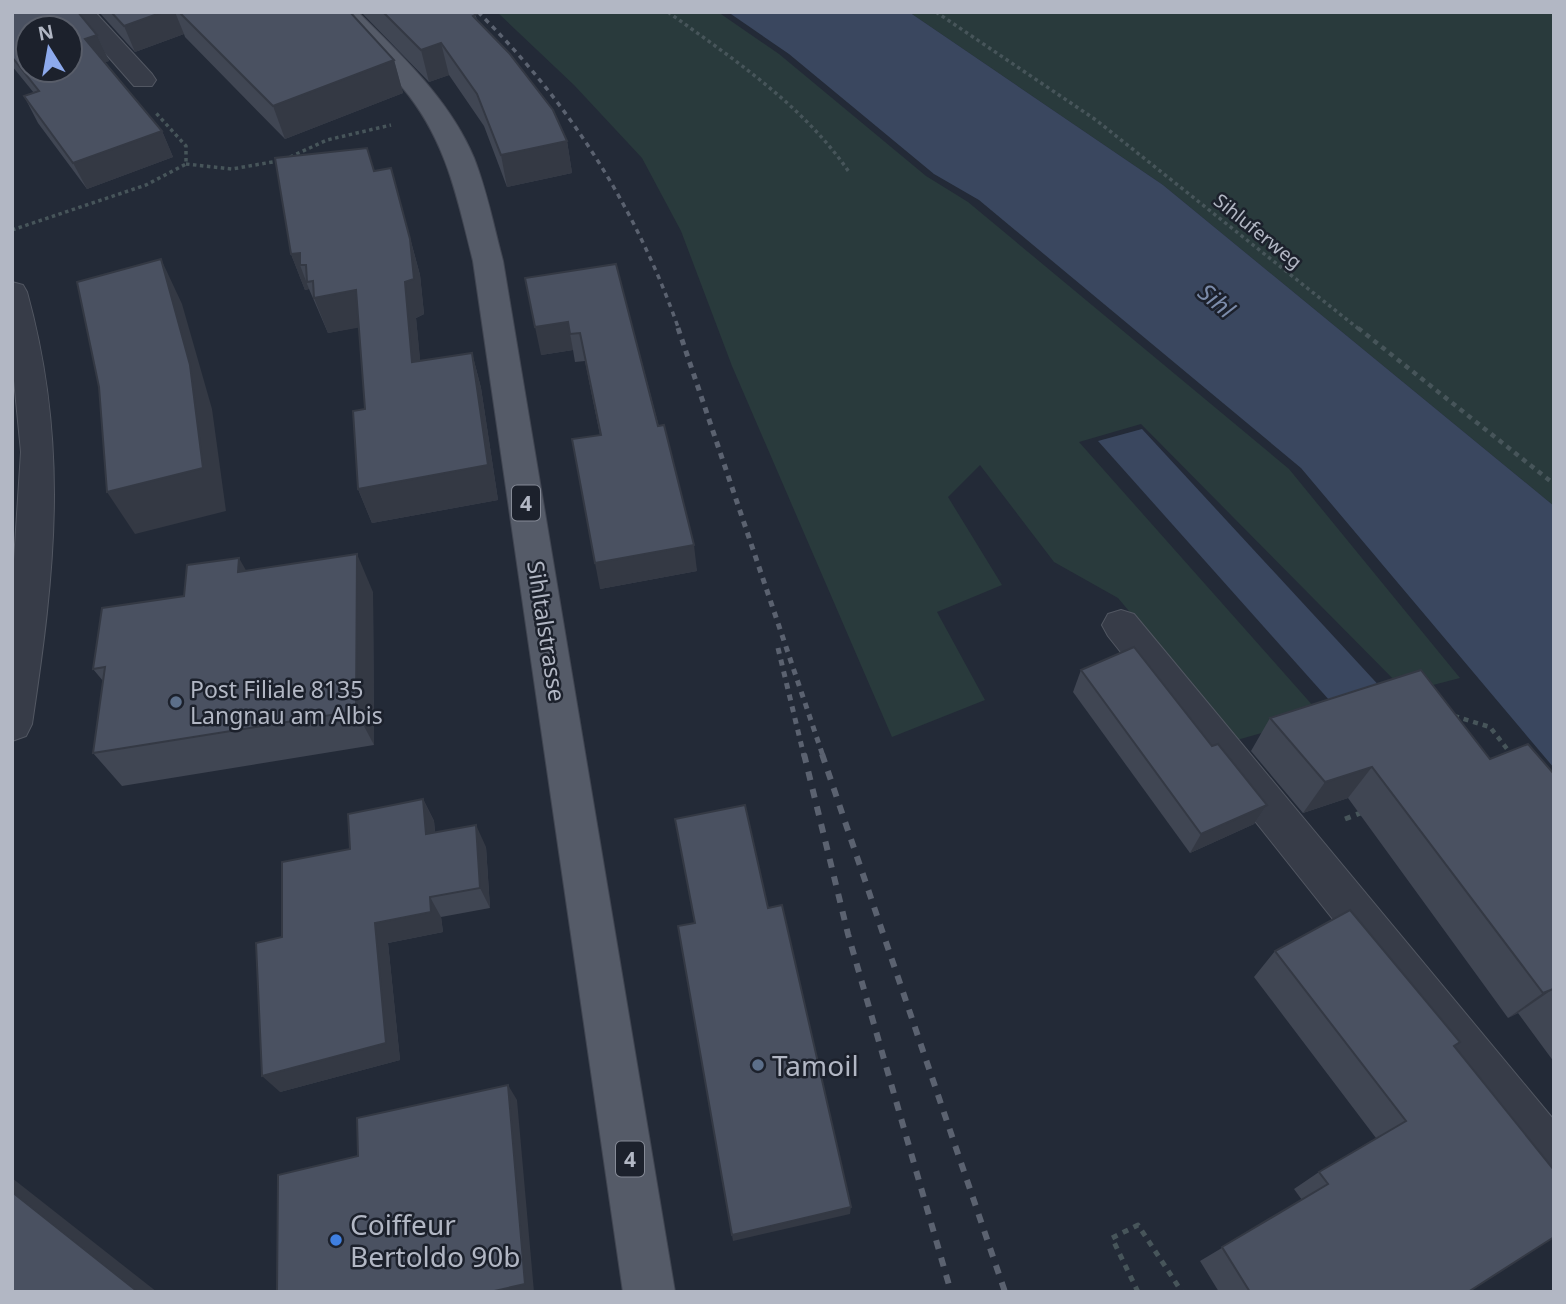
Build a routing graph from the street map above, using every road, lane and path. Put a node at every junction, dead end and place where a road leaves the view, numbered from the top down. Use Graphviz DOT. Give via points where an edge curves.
graph roads {
  1 [pos="81,12"];
  2 [pos="344,12"];
  3 [pos="668,12"];
  4 [pos="936,12"];
  5 [pos="143,80"];
  6 [pos="437,114"];
  7 [pos="186,164"];
  8 [pos="849,172"];
  9 [pos="12,229"];
  10 [pos="12,292"];
  11 [pos="1554,484"];
  12 [pos="1121,625"];
  13 [pos="1442,712"];
  14 [pos="12,724"];
  15 [pos="1514,757"];
  16 [pos="1373,807"];
  17 [pos="1296,838"];
  18 [pos="1554,1159"];
  19 [pos="649,1292"];
  20 [pos="1138,1292"];
  21 [pos="1181,1292"];
  1 -- 5 [label="street"];
  2 -- 6 [label="main road, Sihltalstrasse / 4"];
  3 -- 8 [label="path" via="830,141"];
  4 -- 11 [label="path, Sihluferweg" via="1096,120"];
  5 -- 7 [label="path" via="140,96 186,146"];
  6 -- 7 [label="path" via="327,140 256,168 223,171"];
  6 -- 19 [label="main road, Sihltalstrasse / 4" via="460,158 488,261"];
  7 -- 9 [label="path" via="146,185"];
  10 -- 14 [label="street" via="26,334 38,456 29,618"];
  12 -- 17 [label="street"];
  13 -- 15 [label="path" via="1490,727"];
  16 -- 17 [label="path"];
  17 -- 18 [label="street"];
  20 -- 21 [label="path" via="1112,1238 1138,1225"];
}
